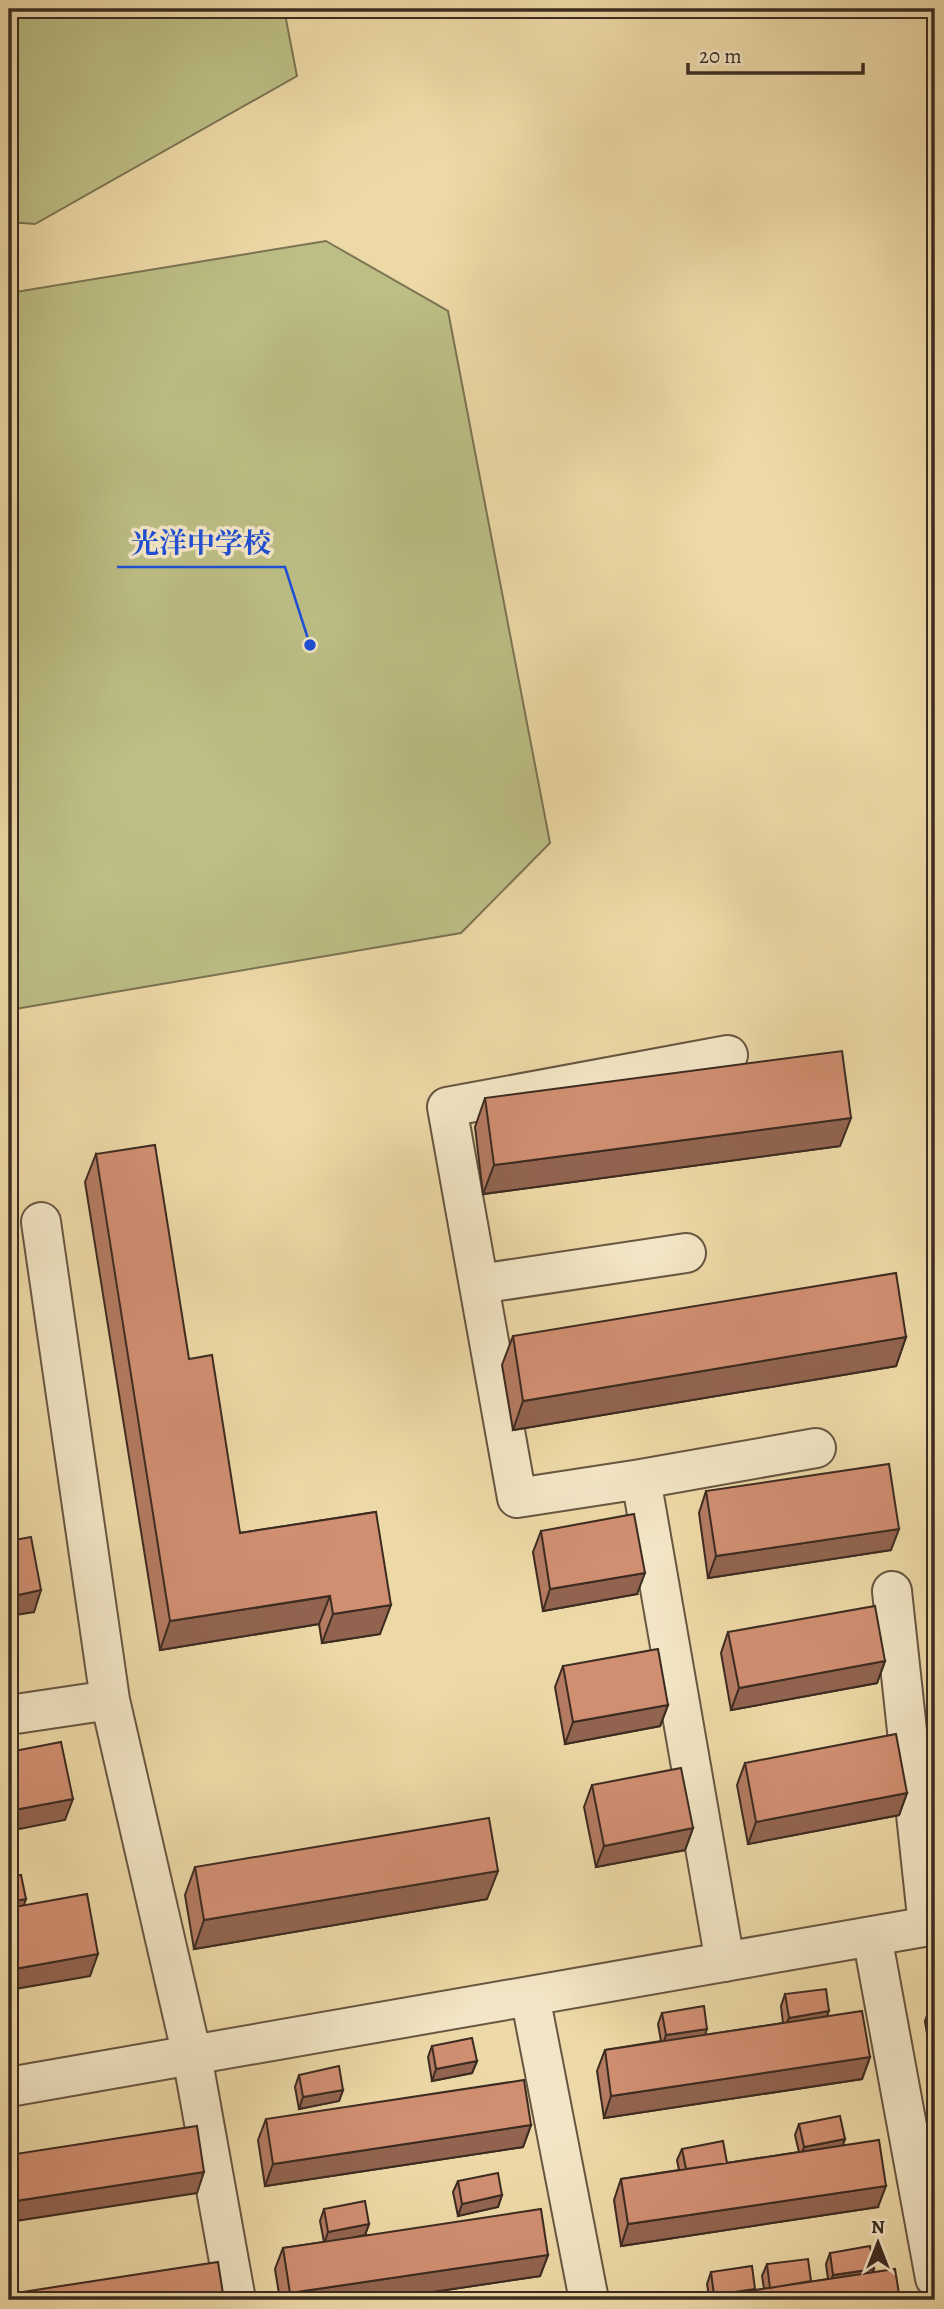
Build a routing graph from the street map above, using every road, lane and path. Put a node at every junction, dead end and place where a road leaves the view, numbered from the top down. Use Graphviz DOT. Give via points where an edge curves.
graph roads {
  1 [pos="728,1055"];
  2 [pos="41,1222"];
  3 [pos="686,1253"];
  4 [pos="479,1284"];
  5 [pos="816,1448"];
  6 [pos="641,1479"];
  7 [pos="892,1591"];
  8 [pos="110,1700"];
  9 [pos="9,1716"];
  10 [pos="931,1926"];
  11 [pos="872,1936"];
  12 [pos="725,1962"];
  13 [pos="530,1996"];
  14 [pos="192,2056"];
  15 [pos="9,2087"];
  16 [pos="935,2278"];
  17 [pos="236,2300"];
  18 [pos="589,2300"];
  1 -- 4 [label="street" via="447,1107"];
  2 -- 8 [label="street"];
  3 -- 4 [label="street"];
  4 -- 6 [label="street" via="517,1498"];
  5 -- 6 [label="street"];
  6 -- 12 [label="street"];
  7 -- 10 [label="street"];
  8 -- 9 [label="street"];
  8 -- 14 [label="street"];
  10 -- 11 [label="street"];
  11 -- 12 [label="street"];
  11 -- 16 [label="street"];
  12 -- 13 [label="street"];
  13 -- 14 [label="street"];
  13 -- 18 [label="street"];
  14 -- 15 [label="street"];
  14 -- 17 [label="street"];
}
